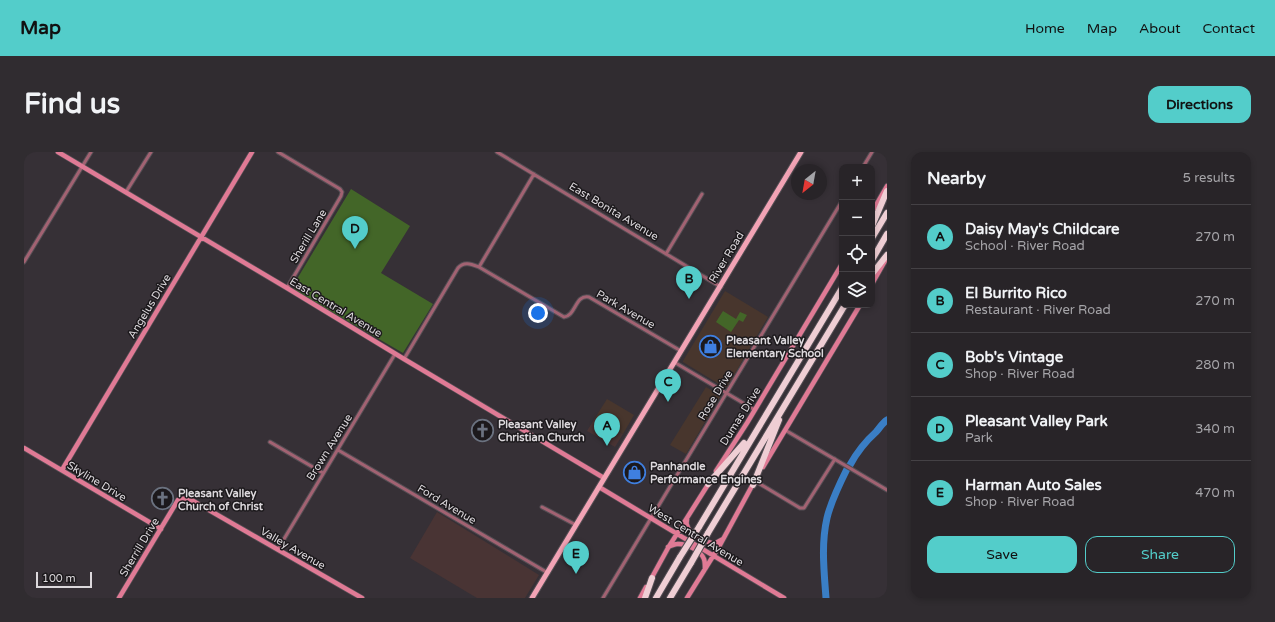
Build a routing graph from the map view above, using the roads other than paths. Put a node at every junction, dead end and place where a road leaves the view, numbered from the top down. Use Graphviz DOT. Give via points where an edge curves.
graph roads {
  1 [pos="58,152"];
  2 [pos="91,152"];
  3 [pos="151,152"];
  4 [pos="252,152"];
  5 [pos="278,152"];
  6 [pos="497,152"];
  7 [pos="801,152"];
  8 [pos="872,152"];
  9 [pos="865,164"];
  10 [pos="82,167"];
  11 [pos="534,174"];
  12 [pos="887,186"];
  13 [pos="887,191"];
  14 [pos="126,192"];
  15 [pos="702,194"];
  16 [pos="839,206"];
  17 [pos="875,207"];
  18 [pos="887,213"];
  19 [pos="875,219"];
  20 [pos="887,234"];
  21 [pos="873,236"];
  22 [pos="201,237"];
  23 [pos="666,254"];
  24 [pos="875,255"];
  25 [pos="887,255"];
  26 [pos="887,258"];
  27 [pos="24,262"];
  28 [pos="479,267"];
  29 [pos="839,269"];
  30 [pos="874,272"];
  31 [pos="875,279"];
  32 [pos="720,287"];
  33 [pos="288,288"];
  34 [pos="839,293"];
  35 [pos="843,308"];
  36 [pos="846,308"];
  37 [pos="858,308"];
  38 [pos="836,320"];
  39 [pos="681,351"];
  40 [pos="395,354"];
  41 [pos="404,359"];
  42 [pos="674,362"];
  43 [pos="727,393"];
  44 [pos="786,403"];
  45 [pos="755,410"];
  46 [pos="766,413"];
  47 [pos="785,430"];
  48 [pos="270,442"];
  49 [pos="24,448"];
  50 [pos="338,450"];
  51 [pos="835,459"];
  52 [pos="62,470"];
  53 [pos="323,473"];
  54 [pos="604,478"];
  55 [pos="754,483"];
  56 [pos="708,484"];
  57 [pos="599,487"];
  58 [pos="887,490"];
  59 [pos="542,507"];
  60 [pos="215,513"];
  61 [pos="687,517"];
  62 [pos="651,519"];
  63 [pos="576,526"];
  64 [pos="161,529"];
  65 [pos="677,534"];
  66 [pos="723,539"];
  67 [pos="668,548"];
  68 [pos="278,549"];
  69 [pos="714,556"];
  70 [pos="705,569"];
  71 [pos="548,573"];
  72 [pos="652,578"];
  73 [pos="119,598"];
  74 [pos="362,598"];
  75 [pos="532,598"];
  76 [pos="603,598"];
  77 [pos="640,598"];
  78 [pos="645,598"];
  79 [pos="656,598"];
  80 [pos="670,598"];
  81 [pos="687,598"];
  82 [pos="784,598"];
  1 -- 10 [label="street, East Central Avenue"];
  2 -- 10 [label="street"];
  3 -- 14 [label="street"];
  4 -- 22 [label="street, Angelus Drive"];
  5 -- 33 [label="street, Sherill Lane" via="342,192"];
  6 -- 11 [label="street, East Bonita Avenue"];
  7 -- 32 [label="main road, River Road"];
  8 -- 9 [label="street"];
  10 -- 14 [label="street, East Central Avenue"];
  10 -- 27 [label="street"];
  11 -- 23 [label="street, East Bonita Avenue"];
  11 -- 28 [label="street"];
  12 -- 17 [label="street"];
  13 -- 19 [label="highway"];
  14 -- 22 [label="street, East Central Avenue"];
  15 -- 23 [label="street"];
  16 -- 43 [label="street, Rose Drive"];
  18 -- 21 [label="highway"];
  20 -- 24 [label="highway"];
  22 -- 33 [label="street, East Central Avenue"];
  22 -- 52 [label="street, Angelus Drive"];
  23 -- 32 [label="street, East Bonita Avenue"];
  25 -- 30 [label="highway"];
  26 -- 31 [label="street"];
  28 -- 39 [label="street, Park Avenue" via="564,317 569,315 581,297 588,297"];
  28 -- 41 [label="street, Park Avenue" via="467,263 458,268"];
  29 -- 45 [label="street, Dumas Drive"];
  32 -- 39 [label="main road, River Road"];
  33 -- 40 [label="street, East Central Avenue"];
  34 -- 46 [label="highway"];
  35 -- 38 [label="highway"];
  36 -- 38 [label="highway"];
  37 -- 47 [label="street"];
  38 -- 44 [label="highway"];
  39 -- 42 [label="main road, River Road"];
  40 -- 41 [label="street, East Central Avenue"];
  40 -- 50 [label="street, Brown Avenue"];
  41 -- 54 [label="street, East Central Avenue"];
  42 -- 43 [label="street"];
  42 -- 54 [label="main road, River Road"];
  43 -- 45 [label="street"];
  43 -- 62 [label="street, Rose Drive"];
  44 -- 55 [label="highway"];
  44 -- 80 [label="highway, bridge"];
  45 -- 56 [label="street, Dumas Drive"];
  46 -- 56 [label="highway" via="741,449"];
  46 -- 79 [label="highway, bridge"];
  47 -- 51 [label="street"];
  47 -- 55 [label="street"];
  48 -- 53 [label="street"];
  49 -- 52 [label="street, Skyline Drive"];
  50 -- 53 [label="street, Brown Avenue"];
  50 -- 71 [label="street, Ford Avenue"];
  51 -- 55 [label="street" via="804,508"];
  51 -- 58 [label="street"];
  52 -- 64 [label="street, Skyline Drive"];
  53 -- 68 [label="street, Brown Avenue"];
  54 -- 57 [label="main road, River Road"];
  55 -- 66 [label="street"];
  56 -- 61 [label="street, Dumas Drive"];
  57 -- 62 [label="street, West Central Avenue"];
  57 -- 63 [label="main road, River Road"];
  59 -- 63 [label="street"];
  60 -- 64 [label="street, Sherrill Drive" via="188,498 178,500"];
  60 -- 68 [label="street, Valley Avenue"];
  61 -- 65 [label="street, Dumas Drive"];
  61 -- 66 [label="street" via="690,531 697,536 714,544"];
  62 -- 65 [label="street, West Central Avenue"];
  62 -- 76 [label="street, Rose Drive"];
  63 -- 71 [label="main road, River Road"];
  64 -- 73 [label="street, Sherrill Drive"];
  65 -- 67 [label="street, Dumas Drive"];
  65 -- 69 [label="street, West Central Avenue"];
  66 -- 69 [label="street"];
  67 -- 70 [label="street" via="682,544 701,553"];
  67 -- 72 [label="street, Dumas Drive"];
  68 -- 74 [label="street, Valley Avenue"];
  69 -- 70 [label="street"];
  69 -- 82 [label="street, West Central Avenue"];
  70 -- 81 [label="street"];
  71 -- 75 [label="main road, River Road"];
  72 -- 77 [label="street, Dumas Drive"];
  72 -- 78 [label="highway"];
}
